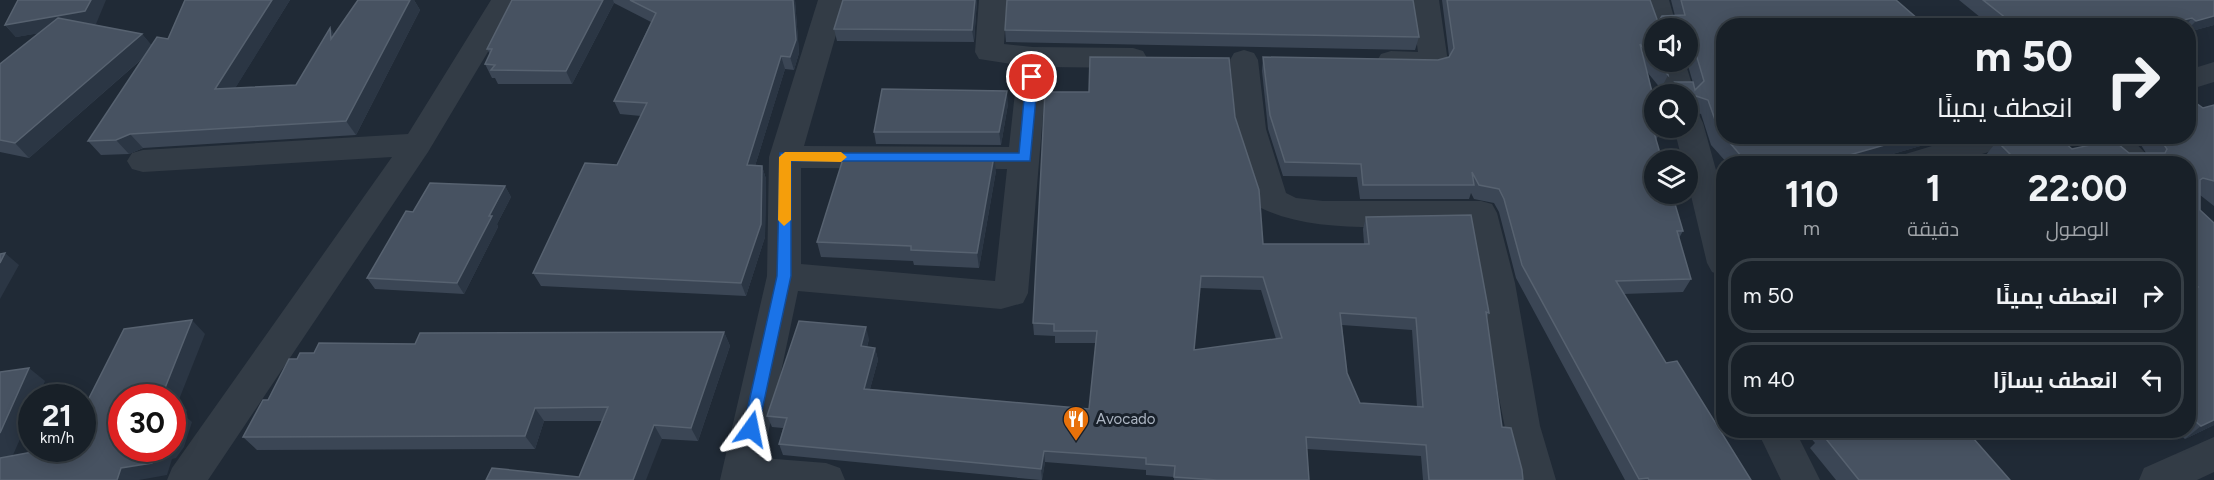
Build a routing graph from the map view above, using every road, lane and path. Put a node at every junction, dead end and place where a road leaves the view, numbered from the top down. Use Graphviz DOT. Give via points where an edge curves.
graph roads {
  1 [pos="505,0"];
  2 [pos="832,0"];
  3 [pos="993,0"];
  4 [pos="1425,0"];
  5 [pos="1655,0"];
  6 [pos="1660,18"];
  7 [pos="1033,57"];
  8 [pos="1162,59"];
  9 [pos="1244,60"];
  10 [pos="1362,61"];
  11 [pos="2214,72"];
  12 [pos="2196,78"];
  13 [pos="1693,138"];
  14 [pos="417,144"];
  15 [pos="1977,144"];
  16 [pos="2113,144"];
  17 [pos="1937,156"];
  18 [pos="2128,156"];
  19 [pos="785,157"];
  20 [pos="1025,158"];
  21 [pos="143,161"];
  22 [pos="1716,212"];
  23 [pos="784,276"];
  24 [pos="1779,438"];
  25 [pos="2214,454"];
  26 [pos="740,476"];
  27 [pos="186,480"];
  28 [pos="826,480"];
  29 [pos="1537,480"];
  30 [pos="1801,480"];
  31 [pos="2158,480"];
  1 -- 14 [label="street"];
  2 -- 19 [label="street"];
  3 -- 7 [label="street" via="989,52"];
  4 -- 10 [label="street" via="1434,62"];
  5 -- 6 [label="street"];
  7 -- 8 [label="street"];
  7 -- 20 [label="street"];
  9 -- 29 [label="street" via="1251,129 1272,200 1291,209 1323,213 1481,213 1498,284 1521,426"];
  11 -- 12 [label="street"];
  13 -- 22 [label="street"];
  14 -- 21 [label="street"];
  14 -- 27 [label="street"];
  15 -- 17 [label="street"];
  16 -- 18 [label="street"];
  19 -- 20 [label="street"];
  19 -- 23 [label="street"];
  20 -- 23 [label="street" via="1011,293"];
  23 -- 26 [label="street"];
  24 -- 30 [label="street"];
  25 -- 31 [label="street"];
  26 -- 28 [label="street"];
}
